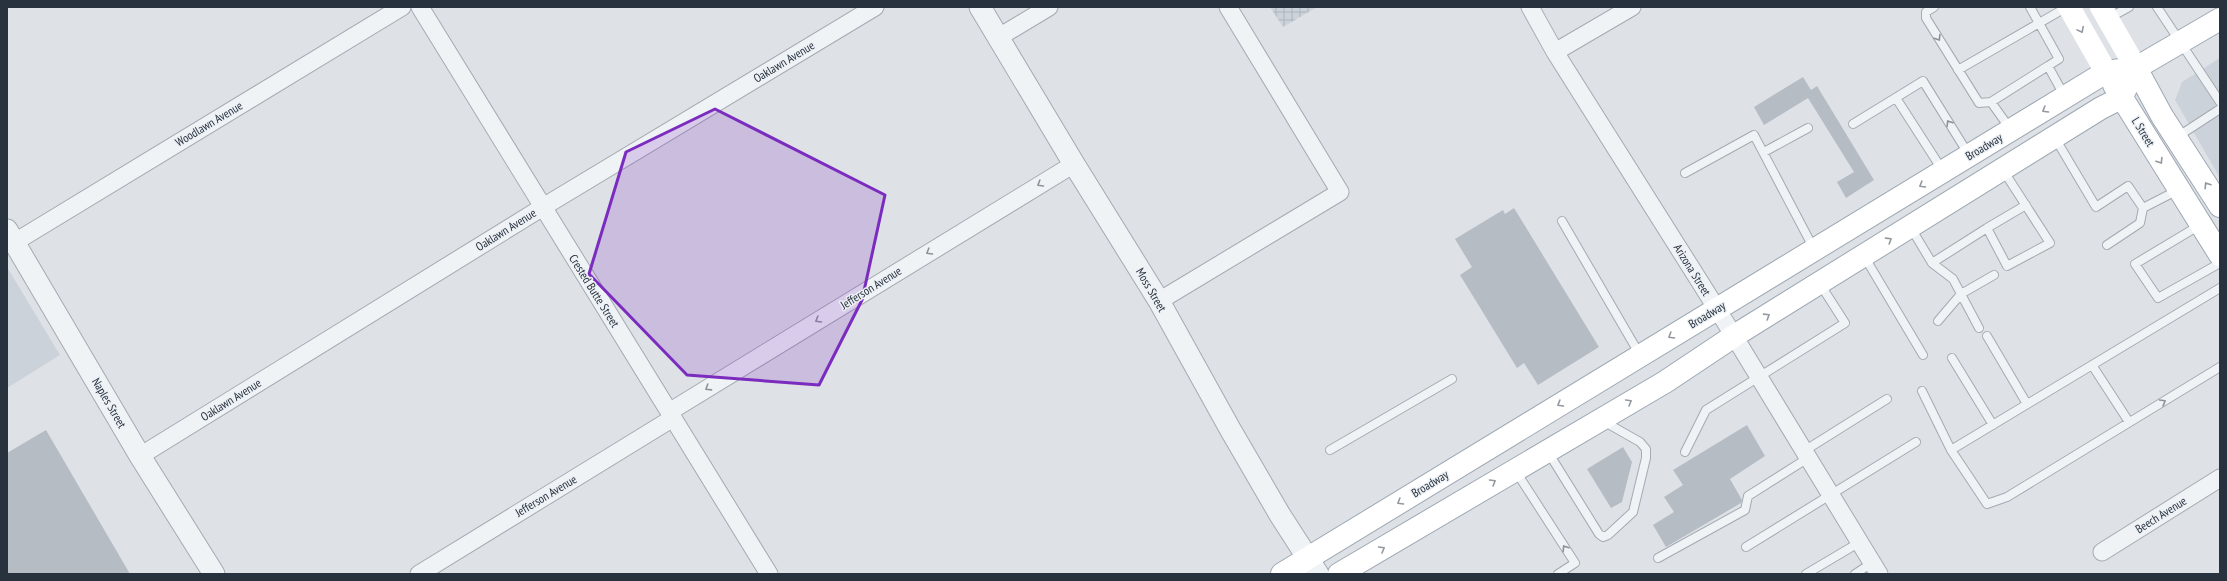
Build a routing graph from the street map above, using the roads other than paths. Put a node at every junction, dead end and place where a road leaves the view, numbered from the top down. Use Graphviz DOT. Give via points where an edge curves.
graph roads {
  1 [pos="402,7"];
  2 [pos="420,7"];
  3 [pos="875,7"];
  4 [pos="980,7"];
  5 [pos="1049,7"];
  6 [pos="1228,7"];
  7 [pos="1530,7"];
  8 [pos="1632,7"];
  9 [pos="1934,7"];
  10 [pos="2030,7"];
  11 [pos="2068,7"];
  12 [pos="2129,7"];
  13 [pos="2157,7"];
  14 [pos="2104,12"];
  15 [pos="2219,16"];
  16 [pos="2040,22"];
  17 [pos="999,37"];
  18 [pos="2180,43"];
  19 [pos="1555,52"];
  20 [pos="2048,66"];
  21 [pos="2136,68"];
  22 [pos="1958,70"];
  23 [pos="2106,72"];
  24 [pos="1896,98"];
  25 [pos="2065,98"];
  26 [pos="2121,98"];
  27 [pos="1990,102"];
  28 [pos="2220,102"];
  29 [pos="2220,109"];
  30 [pos="1853,124"];
  31 [pos="1808,128"];
  32 [pos="2011,130"];
  33 [pos="2054,137"];
  34 [pos="2176,138"];
  35 [pos="1764,152"];
  36 [pos="1969,156"];
  37 [pos="1074,164"];
  38 [pos="2003,169"];
  39 [pos="1943,172"];
  40 [pos="1685,173"];
  41 [pos="2179,190"];
  42 [pos="2220,204"];
  43 [pos="2026,205"];
  44 [pos="543,207"];
  45 [pos="2143,208"];
  46 [pos="1562,221"];
  47 [pos="2201,224"];
  48 [pos="1910,227"];
  49 [pos="1987,228"];
  50 [pos="11,236"];
  51 [pos="2107,246"];
  52 [pos="1814,250"];
  53 [pos="2220,254"];
  54 [pos="1864,256"];
  55 [pos="1932,263"];
  56 [pos="2220,263"];
  57 [pos="1994,275"];
  58 [pos="1820,283"];
  59 [pos="2220,288"];
  60 [pos="1961,294"];
  61 [pos="1159,301"];
  62 [pos="1717,309"];
  63 [pos="1938,321"];
  64 [pos="1979,328"];
  65 [pos="1734,336"];
  66 [pos="1987,336"];
  67 [pos="1923,354"];
  68 [pos="1640,356"];
  69 [pos="1952,358"];
  70 [pos="2092,365"];
  71 [pos="2220,367"];
  72 [pos="1758,376"];
  73 [pos="1452,379"];
  74 [pos="1922,391"];
  75 [pos="1887,399"];
  76 [pos="2027,404"];
  77 [pos="671,415"];
  78 [pos="1600,419"];
  79 [pos="2129,422"];
  80 [pos="1993,425"];
  81 [pos="1916,442"];
  82 [pos="1330,450"];
  83 [pos="1546,450"];
  84 [pos="1951,450"];
  85 [pos="1685,452"];
  86 [pos="1806,454"];
  87 [pos="140,456"];
  88 [pos="1514,470"];
  89 [pos="2220,478"];
  90 [pos="1830,494"];
  91 [pos="1860,542"];
  92 [pos="1746,547"];
  93 [pos="2102,552"];
  94 [pos="1658,558"];
  95 [pos="1313,566"];
  96 [pos="1876,569"];
  97 [pos="214,574"];
  98 [pos="418,574"];
  99 [pos="769,574"];
  100 [pos="1282,574"];
  101 [pos="1339,574"];
  102 [pos="1558,574"];
  103 [pos="1806,574"];
  104 [pos="1855,574"];
  1 -- 50 [label="street, Woodlawn Avenue"];
  2 -- 44 [label="street, Crested Butte Street"];
  3 -- 44 [label="street, Oaklawn Avenue"];
  4 -- 17 [label="street, Moss Street"];
  5 -- 17 [label="street"];
  6 -- 61 [label="street" via="1340,192"];
  7 -- 19 [label="street, Arizona Street"];
  8 -- 19 [label="street"];
  9 -- 22 [label="lane, one-way" via="1926,12 1926,18"];
  10 -- 16 [label="lane"];
  11 -- 16 [label="lane"];
  11 -- 23 [label="main road, L Street, one-way"];
  12 -- 14 [label="lane"];
  13 -- 18 [label="lane"];
  14 -- 21 [label="main road, L Street"];
  15 -- 18 [label="main road, Broadway"];
  16 -- 20 [label="lane" via="2059,59"];
  16 -- 22 [label="lane"];
  17 -- 37 [label="street, Moss Street"];
  18 -- 21 [label="main road, Broadway"];
  18 -- 28 [label="lane"];
  19 -- 62 [label="street, Arizona Street"];
  20 -- 25 [label="lane"];
  20 -- 27 [label="lane"];
  21 -- 23 [label="main road, Broadway"];
  21 -- 26 [label="main road"];
  21 -- 34 [label="main road, L Street"];
  22 -- 27 [label="lane" via="1979,103"];
  23 -- 25 [label="main road, Broadway"];
  23 -- 26 [label="main road, L Street"];
  24 -- 30 [label="lane"];
  36 -- 24 [label="lane, one-way" via="1923,81"];
  24 -- 39 [label="lane"];
  25 -- 32 [label="main road, Broadway, one-way"];
  26 -- 33 [label="main road"];
  26 -- 41 [label="main road, L Street, one-way"];
  27 -- 32 [label="lane"];
  29 -- 34 [label="lane"];
  31 -- 35 [label="lane"];
  32 -- 36 [label="main road, Broadway"];
  33 -- 38 [label="main road"];
  33 -- 45 [label="lane" via="2096,207 2128,186"];
  42 -- 34 [label="main road, L Street, one-way"];
  35 -- 40 [label="lane" via="1754,135"];
  35 -- 52 [label="lane"];
  36 -- 39 [label="main road, Broadway"];
  37 -- 61 [label="street, Moss Street"];
  37 -- 77 [label="street, Jefferson Avenue, one-way"];
  38 -- 43 [label="lane"];
  38 -- 48 [label="main road"];
  39 -- 52 [label="main road, Broadway, one-way"];
  41 -- 45 [label="lane"];
  41 -- 47 [label="main road, L Street"];
  43 -- 49 [label="lane"];
  43 -- 49 [label="lane" via="2050,243 2007,266"];
  44 -- 77 [label="street, Crested Butte Street"];
  44 -- 87 [label="street, Oaklawn Avenue"];
  45 -- 51 [label="lane" via="2140,224"];
  46 -- 68 [label="lane"];
  47 -- 53 [label="main road, L Street"];
  47 -- 56 [label="lane" via="2135,264 2158,298"];
  54 -- 48 [label="main road, one-way"];
  48 -- 55 [label="lane"];
  49 -- 55 [label="lane"];
  50 -- 87 [label="street, Naples Street"];
  52 -- 62 [label="main road, Broadway"];
  54 -- 58 [label="main road"];
  54 -- 67 [label="lane"];
  55 -- 60 [label="lane" via="1953,279"];
  57 -- 60 [label="lane"];
  65 -- 58 [label="main road, one-way"];
  58 -- 72 [label="lane" via="1845,323"];
  59 -- 70 [label="lane"];
  60 -- 63 [label="lane"];
  60 -- 64 [label="lane"];
  61 -- 95 [label="street, Moss Street" via="1230,429"];
  62 -- 65 [label="street, Arizona Street"];
  62 -- 68 [label="main road, Broadway, one-way"];
  65 -- 72 [label="street, Arizona Street"];
  78 -- 65 [label="main road, one-way" via="1664,382"];
  66 -- 76 [label="lane"];
  68 -- 95 [label="main road, Broadway, one-way"];
  69 -- 80 [label="lane"];
  70 -- 76 [label="lane"];
  70 -- 79 [label="lane"];
  79 -- 71 [label="lane, one-way"];
  72 -- 85 [label="lane" via="1706,410"];
  72 -- 86 [label="street, Arizona Street"];
  73 -- 82 [label="lane"];
  74 -- 84 [label="lane"];
  75 -- 86 [label="lane"];
  76 -- 80 [label="lane"];
  77 -- 98 [label="street, Jefferson Avenue"];
  77 -- 99 [label="street, Crested Butte Street"];
  78 -- 83 [label="main road"];
  78 -- 83 [label="lane" via="1640,442 1646,449 1633,512 1608,535 1603,537 1599,534"];
  79 -- 84 [label="lane" via="2007,497 1987,504"];
  80 -- 84 [label="lane"];
  81 -- 90 [label="lane"];
  83 -- 88 [label="main road"];
  86 -- 90 [label="street, Arizona Street"];
  86 -- 94 [label="lane" via="1748,496 1745,510"];
  87 -- 97 [label="street, Naples Street"];
  101 -- 88 [label="main road, one-way"];
  102 -- 88 [label="lane, one-way" via="1575,564"];
  89 -- 93 [label="street, Beech Avenue"];
  90 -- 91 [label="street, Arizona Street"];
  90 -- 92 [label="lane"];
  91 -- 96 [label="street, Arizona Street"];
  91 -- 103 [label="lane"];
  95 -- 100 [label="main road, Broadway"];
  96 -- 104 [label="lane"];
}
